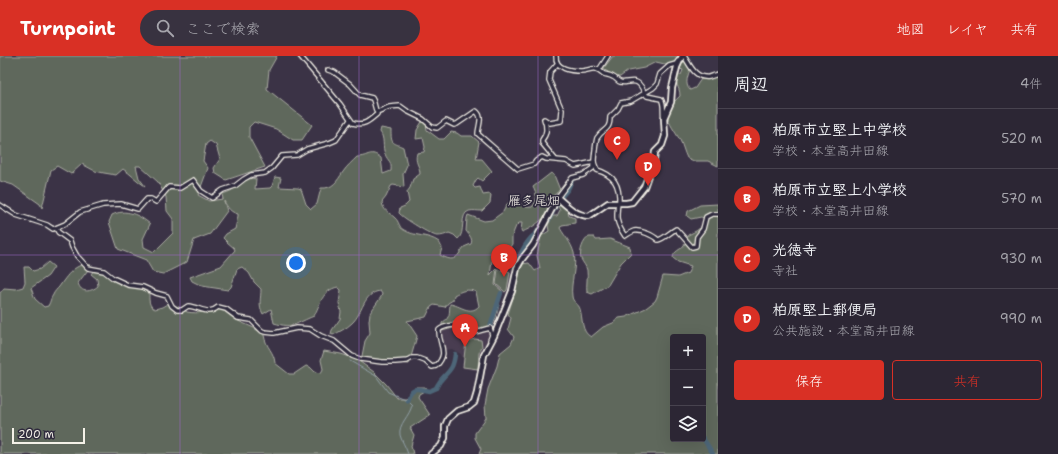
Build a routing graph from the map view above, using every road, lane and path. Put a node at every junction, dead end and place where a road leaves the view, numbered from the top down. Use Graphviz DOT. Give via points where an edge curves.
graph roads {
  1 [pos="300,56"];
  2 [pos="556,56"];
  3 [pos="608,56"];
  4 [pos="682,57"];
  5 [pos="557,64"];
  6 [pos="328,70"];
  7 [pos="599,70"];
  8 [pos="718,74"];
  9 [pos="644,93"];
  10 [pos="377,112"];
  11 [pos="664,118"];
  12 [pos="350,120"];
  13 [pos="555,159"];
  14 [pos="594,163"];
  15 [pos="559,199"];
  16 [pos="618,203"];
  17 [pos="0,205"];
  18 [pos="718,214"];
  19 [pos="56,228"];
  20 [pos="491,343"];
  21 [pos="431,454"];
  1 -- 12 [label="street"];
  2 -- 5 [label="street"];
  3 -- 7 [label="street"];
  4 -- 8 [label="street" via="699,76 710,77"];
  4 -- 9 [label="street" via="660,74 656,85"];
  4 -- 11 [label="main road" via="677,67 671,102"];
  5 -- 7 [label="street" via="575,71 594,68"];
  5 -- 13 [label="street" via="550,72 549,80 562,110 561,120 550,123 544,119 547,125 542,140"];
  6 -- 10 [label="street" via="350,84 360,95 372,98"];
  7 -- 9 [label="street" via="619,82 637,83"];
  9 -- 11 [label="street" via="650,98 661,99"];
  9 -- 14 [label="street" via="631,101 621,103 610,117 609,126 596,141"];
  10 -- 12 [label="street" via="371,120 362,125"];
  10 -- 13 [label="street" via="400,106 437,128 446,121 457,124 476,111 481,120 478,134 513,166 518,169 534,164 540,158"];
  11 -- 16 [label="main road" via="665,136 662,145 655,152 653,169 644,187 632,202"];
  12 -- 19 [label="street" via="336,140 307,149 297,155 282,156 265,173 251,175 212,198 201,192 193,180 180,188 169,187 156,202 147,199 138,209 121,204 104,205 80,212"];
  13 -- 14 [label="street" via="575,166"];
  14 -- 15 [label="street" via="593,168 583,175 572,178"];
  14 -- 16 [label="street" via="597,170 605,173 616,183 620,192"];
  15 -- 16 [label="main road" via="571,209 587,216 608,203"];
  15 -- 20 [label="main road" via="517,268 512,291"];
  16 -- 18 [label="street" via="616,217 625,236 632,231 661,240 676,229 692,247 696,246 706,216"];
  17 -- 19 [label="street" via="22,218"];
  19 -- 20 [label="street" via="70,241 76,256 88,268 104,271 128,285 143,287 167,296 177,310 188,306 212,312 222,307 238,318 251,320 265,332 310,328 360,359 395,362 417,358 426,361 432,367 436,366 443,354 439,330 453,325 463,326 470,332 490,328"];
  20 -- 21 [label="main road" via="484,355 474,403 457,411 448,419 445,438 441,446"];
}
